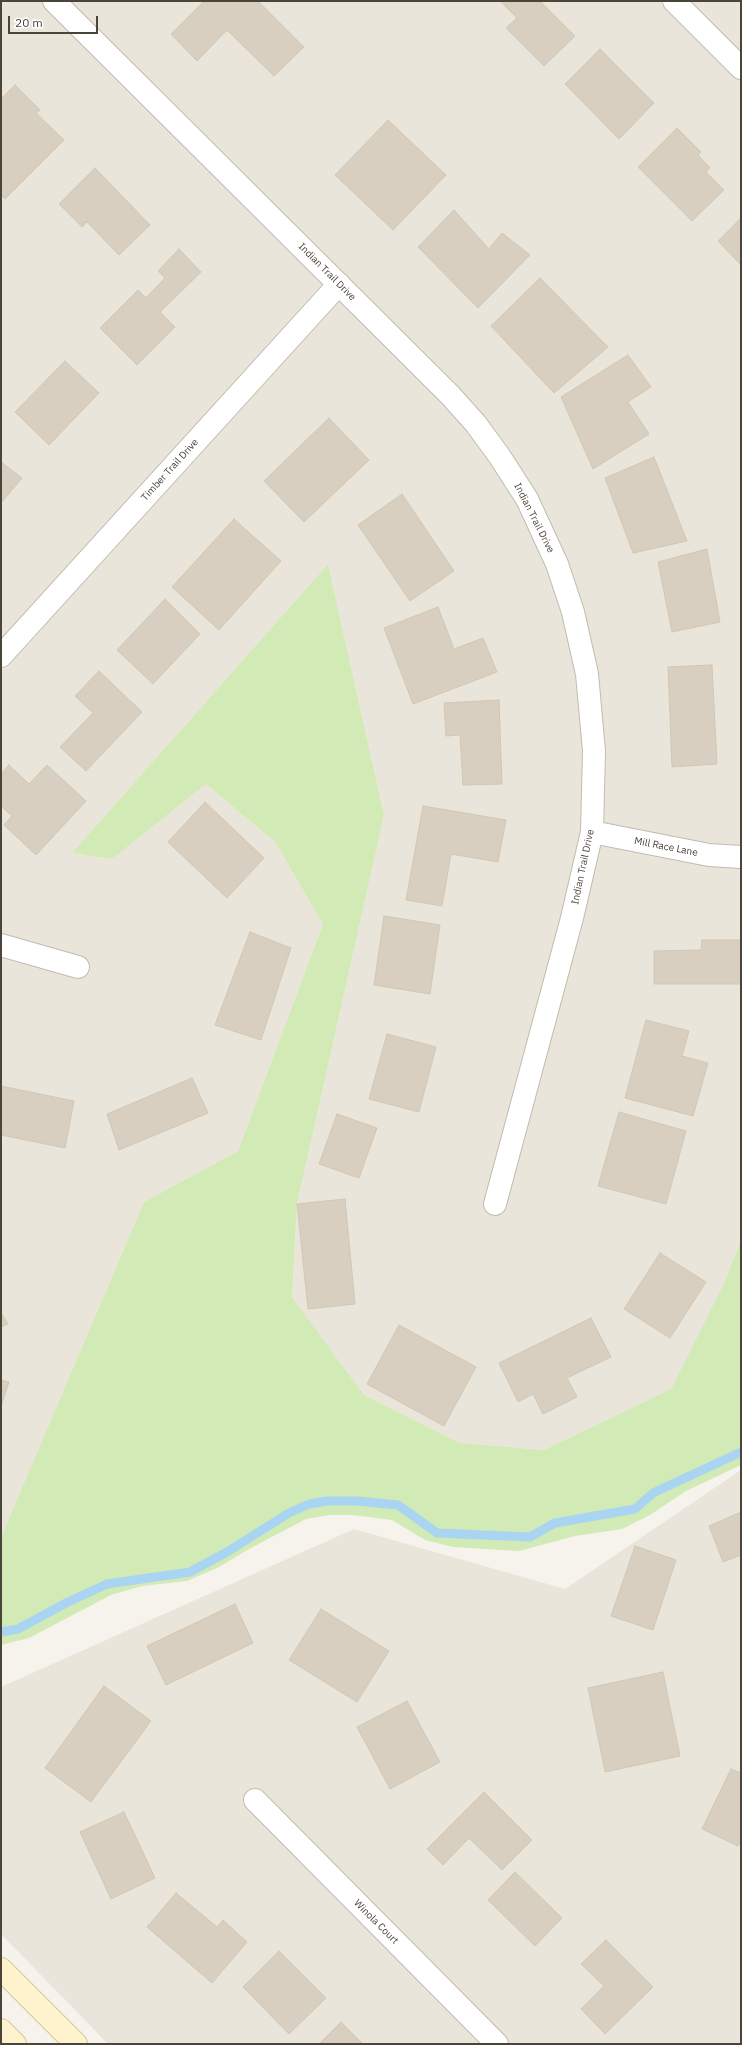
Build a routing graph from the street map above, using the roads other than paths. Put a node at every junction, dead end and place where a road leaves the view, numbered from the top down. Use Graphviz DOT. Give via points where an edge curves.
graph roads {
  1 [pos="54,1"];
  2 [pos="674,1"];
  3 [pos="741,68"];
  4 [pos="339,284"];
  5 [pos="1,656"];
  6 [pos="592,832"];
  7 [pos="741,857"];
  8 [pos="1,945"];
  9 [pos="78,967"];
  10 [pos="495,1204"];
  11 [pos="255,1800"];
  12 [pos="1,1969"];
  13 [pos="1,2030"];
  14 [pos="15,2044"];
  15 [pos="76,2044"];
  16 [pos="497,2044"];
  1 -- 4 [label="street, Indian Trail Drive"];
  2 -- 3 [label="street"];
  4 -- 5 [label="street, Timber Trail Drive"];
  4 -- 6 [label="street, Indian Trail Drive" via="476,424 527,499 557,564 573,612 587,674 594,751"];
  6 -- 7 [label="street, Mill Race Lane" via="709,855"];
  6 -- 10 [label="street, Indian Trail Drive" via="572,918"];
  8 -- 9 [label="street"];
  11 -- 16 [label="street, Winola Court"];
  12 -- 15 [label="main road"];
  13 -- 14 [label="main road"];
}
